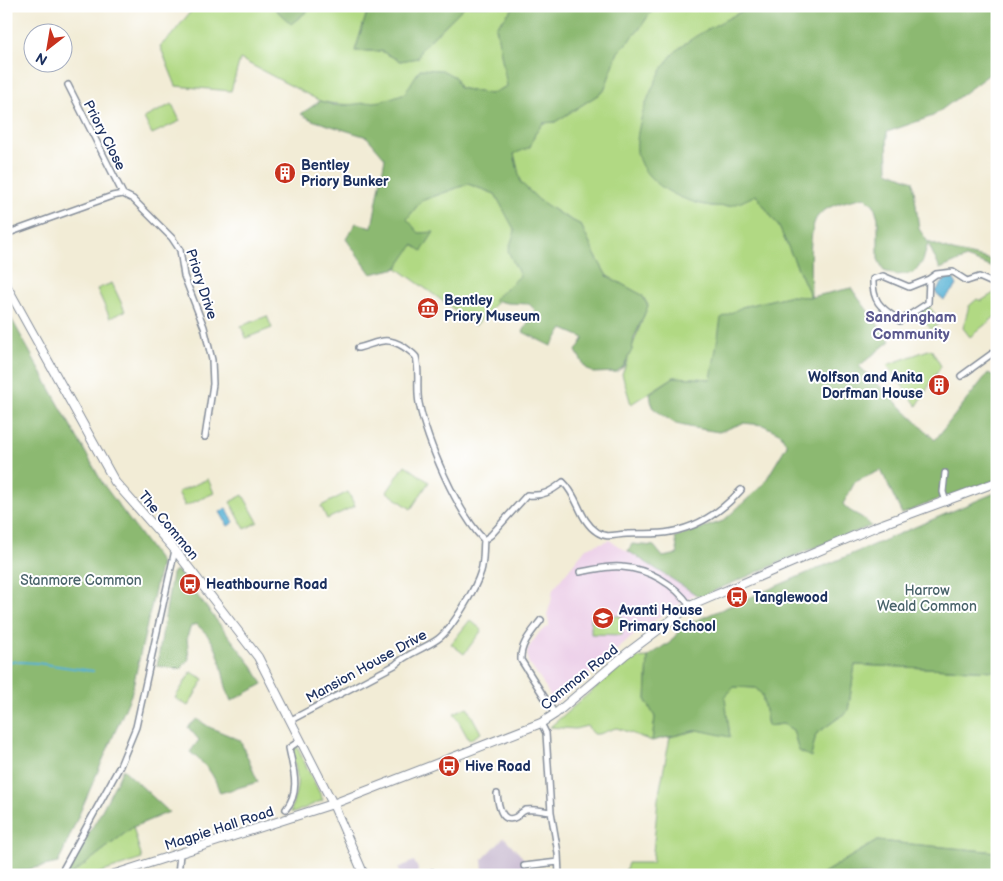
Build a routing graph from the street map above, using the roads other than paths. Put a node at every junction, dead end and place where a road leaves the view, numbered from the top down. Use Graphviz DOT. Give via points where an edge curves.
graph roads {
  1 [pos="68,85"];
  2 [pos="123,194"];
  3 [pos="6,234"];
  4 [pos="929,279"];
  5 [pos="6,285"];
  6 [pos="997,285"];
  7 [pos="358,348"];
  8 [pos="997,350"];
  9 [pos="961,376"];
  10 [pos="204,437"];
  11 [pos="945,473"];
  12 [pos="997,482"];
  13 [pos="741,490"];
  14 [pos="946,502"];
  15 [pos="484,540"];
  16 [pos="175,550"];
  17 [pos="580,572"];
  18 [pos="690,606"];
  19 [pos="541,620"];
  20 [pos="555,714"];
  21 [pos="291,720"];
  22 [pos="541,723"];
  23 [pos="301,740"];
  24 [pos="496,794"];
  25 [pos="333,804"];
  26 [pos="286,809"];
  27 [pos="551,812"];
  28 [pos="180,854"];
  29 [pos="558,862"];
  30 [pos="524,866"];
  31 [pos="60,875"];
  32 [pos="112,875"];
  33 [pos="178,875"];
  34 [pos="364,875"];
  35 [pos="426,875"];
  36 [pos="436,875"];
  37 [pos="559,875"];
  1 -- 2 [label="street, Priory Close"];
  2 -- 3 [label="street"];
  2 -- 10 [label="street, Priory Drive" via="133,199 180,250 184,276 204,327 212,360 213,384"];
  4 -- 4 [label="street" via="909,287 883,276 873,278 872,291 876,302 900,322 928,303"];
  4 -- 6 [label="street" via="936,274 953,272 967,281 979,276"];
  5 -- 16 [label="main road, The Common" via="115,482"];
  7 -- 15 [label="street" via="388,340 416,357 419,402 432,444 466,516"];
  8 -- 9 [label="street"];
  11 -- 14 [label="street" via="942,489"];
  12 -- 14 [label="main road, Common Road"];
  13 -- 15 [label="street" via="717,513 680,529 668,533 606,536 585,522 564,482 544,494 527,495"];
  14 -- 18 [label="main road, Common Road" via="877,526"];
  15 -- 21 [label="street, Mansion House Drive" via="478,579 438,640 402,659 396,666"];
  16 -- 21 [label="main road, The Common" via="258,657"];
  16 -- 31 [label="street" via="136,727 120,766"];
  17 -- 18 [label="street" via="621,566 639,570 659,578 684,597"];
  18 -- 20 [label="main road, Common Road"];
  19 -- 20 [label="street" via="524,643 521,660"];
  20 -- 22 [label="main road, Common Road"];
  21 -- 23 [label="main road, The Common"];
  22 -- 25 [label="main road, Common Road"];
  22 -- 27 [label="street" via="546,733"];
  23 -- 25 [label="main road, The Common"];
  23 -- 26 [label="street" via="288,748 295,791"];
  24 -- 27 [label="street" via="502,815 508,818 525,811"];
  25 -- 28 [label="main road, Magpie Hall Road"];
  25 -- 34 [label="main road, The Common"];
  27 -- 29 [label="street"];
  28 -- 32 [label="main road, Magpie Hall Road"];
  28 -- 33 [label="street"];
  29 -- 30 [label="street"];
  29 -- 37 [label="street"];
  35 -- 36 [label="street" via="432,872"];
}
